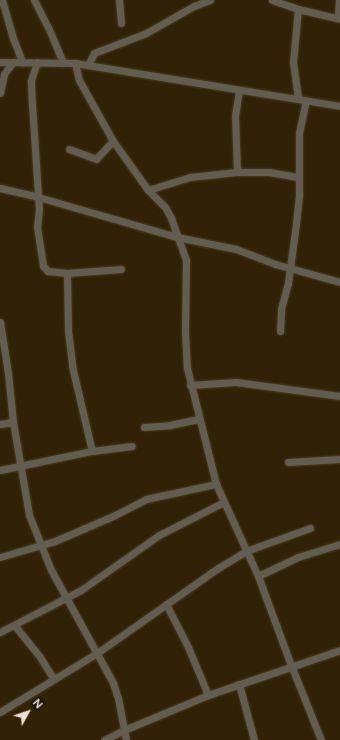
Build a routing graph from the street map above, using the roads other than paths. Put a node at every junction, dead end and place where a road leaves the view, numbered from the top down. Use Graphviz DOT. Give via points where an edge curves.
graph roads {
  1 [pos="2,0"];
  2 [pos="34,0"];
  3 [pos="120,0"];
  4 [pos="210,0"];
  5 [pos="272,0"];
  6 [pos="339,0"];
  7 [pos="298,9"];
  8 [pos="339,18"];
  9 [pos="121,23"];
  10 [pos="0,62"];
  11 [pos="13,62"];
  12 [pos="22,62"];
  13 [pos="37,62"];
  14 [pos="63,63"];
  15 [pos="75,63"];
  16 [pos="88,65"];
  17 [pos="239,91"];
  18 [pos="0,94"];
  19 [pos="298,99"];
  20 [pos="306,101"];
  21 [pos="340,106"];
  22 [pos="113,141"];
  23 [pos="69,149"];
  24 [pos="237,172"];
  25 [pos="298,177"];
  26 [pos="0,188"];
  27 [pos="148,190"];
  28 [pos="38,197"];
  29 [pos="177,237"];
  30 [pos="290,268"];
  31 [pos="121,269"];
  32 [pos="67,273"];
  33 [pos="340,282"];
  34 [pos="0,323"];
  35 [pos="280,332"];
  36 [pos="190,385"];
  37 [pos="340,396"];
  38 [pos="198,419"];
  39 [pos="13,422"];
  40 [pos="0,424"];
  41 [pos="144,428"];
  42 [pos="132,446"];
  43 [pos="92,451"];
  44 [pos="340,459"];
  45 [pos="288,462"];
  46 [pos="21,465"];
  47 [pos="0,470"];
  48 [pos="216,484"];
  49 [pos="224,502"];
  50 [pos="310,528"];
  51 [pos="340,544"];
  52 [pos="40,546"];
  53 [pos="246,551"];
  54 [pos="0,558"];
  55 [pos="258,576"];
  56 [pos="66,598"];
  57 [pos="166,604"];
  58 [pos="15,626"];
  59 [pos="0,632"];
  60 [pos="340,650"];
  61 [pos="97,653"];
  62 [pos="291,665"];
  63 [pos="54,679"];
  64 [pos="238,684"];
  65 [pos="208,694"];
  66 [pos="0,712"];
  67 [pos="124,730"];
  68 [pos="104,740"];
  69 [pos="126,740"];
  70 [pos="254,740"];
  71 [pos="321,740"];
  1 -- 12 [label="street"];
  2 -- 14 [label="street"];
  3 -- 9 [label="street"];
  4 -- 16 [label="street" via="146,33 94,53"];
  5 -- 7 [label="street"];
  6 -- 8 [label="street"];
  7 -- 8 [label="street"];
  7 -- 19 [label="street" via="292,62"];
  10 -- 11 [label="street"];
  11 -- 12 [label="street"];
  11 -- 18 [label="street" via="4,74"];
  12 -- 13 [label="street"];
  13 -- 14 [label="street"];
  13 -- 28 [label="street" via="31,80"];
  14 -- 15 [label="street"];
  15 -- 16 [label="street"];
  15 -- 22 [label="street" via="79,80"];
  16 -- 17 [label="street"];
  17 -- 19 [label="street"];
  17 -- 24 [label="street" via="235,116"];
  19 -- 20 [label="street"];
  20 -- 21 [label="street"];
  20 -- 25 [label="street" via="299,133"];
  22 -- 23 [label="street" via="96,159"];
  22 -- 27 [label="street"];
  24 -- 25 [label="street" via="269,172"];
  24 -- 27 [label="street" via="190,177"];
  25 -- 30 [label="street" via="299,196"];
  26 -- 28 [label="street"];
  27 -- 29 [label="street" via="169,213"];
  28 -- 29 [label="street"];
  28 -- 32 [label="street" via="37,227 43,266 48,271"];
  29 -- 30 [label="street" via="236,249"];
  29 -- 36 [label="street" via="186,260 185,354"];
  30 -- 33 [label="street"];
  30 -- 35 [label="street"];
  31 -- 32 [label="street"];
  32 -- 43 [label="street" via="68,331 72,366"];
  34 -- 39 [label="street"];
  36 -- 37 [label="street" via="236,382"];
  36 -- 38 [label="street"];
  38 -- 41 [label="street"];
  38 -- 48 [label="street"];
  39 -- 40 [label="street"];
  39 -- 46 [label="street"];
  42 -- 43 [label="street"];
  43 -- 46 [label="street"];
  44 -- 45 [label="street"];
  46 -- 47 [label="street"];
  46 -- 52 [label="street" via="29,515"];
  48 -- 49 [label="street"];
  48 -- 52 [label="street" via="146,500"];
  49 -- 53 [label="street"];
  49 -- 56 [label="street" via="159,536 103,576"];
  50 -- 53 [label="street"];
  51 -- 55 [label="street" via="298,557"];
  52 -- 54 [label="street"];
  52 -- 56 [label="street"];
  53 -- 55 [label="street"];
  53 -- 57 [label="street"];
  55 -- 62 [label="street"];
  56 -- 58 [label="street"];
  56 -- 61 [label="street"];
  57 -- 61 [label="street"];
  57 -- 65 [label="street"];
  58 -- 59 [label="street"];
  58 -- 63 [label="street"];
  60 -- 62 [label="street"];
  61 -- 63 [label="street"];
  61 -- 67 [label="street" via="113,683"];
  62 -- 64 [label="street"];
  62 -- 71 [label="street"];
  63 -- 66 [label="street"];
  64 -- 65 [label="street"];
  64 -- 70 [label="street"];
  65 -- 67 [label="street"];
  67 -- 68 [label="street"];
  67 -- 69 [label="street"];
}
